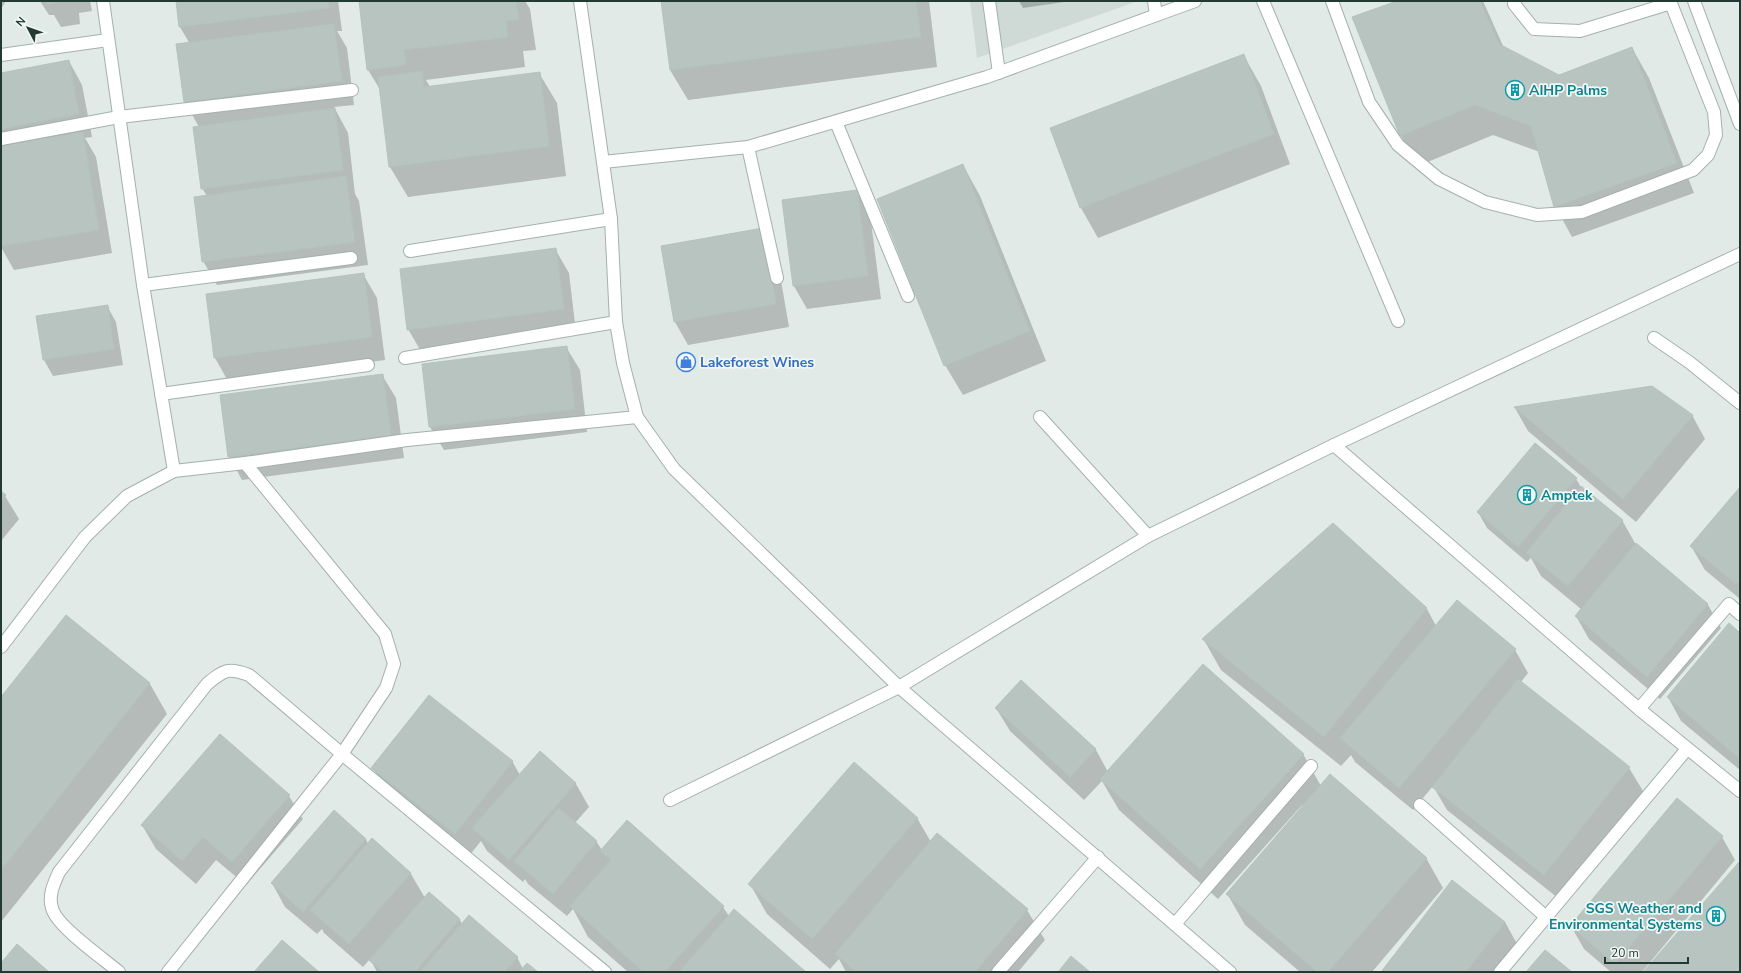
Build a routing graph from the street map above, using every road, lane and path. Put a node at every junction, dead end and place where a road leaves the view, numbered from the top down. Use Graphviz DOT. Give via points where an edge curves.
graph roads {
  1 [pos="103,1"];
  2 [pos="580,1"];
  3 [pos="989,1"];
  4 [pos="1154,1"];
  5 [pos="1194,1"];
  6 [pos="1263,1"];
  7 [pos="1332,1"];
  8 [pos="1515,1"];
  9 [pos="1694,1"];
  10 [pos="1670,2"];
  11 [pos="1156,15"];
  12 [pos="108,40"];
  13 [pos="1,55"];
  14 [pos="999,73"];
  15 [pos="352,90"];
  16 [pos="119,117"];
  17 [pos="836,122"];
  18 [pos="1740,124"];
  19 [pos="1,138"];
  20 [pos="748,147"];
  21 [pos="603,162"];
  22 [pos="611,219"];
  23 [pos="410,252"];
  24 [pos="1740,254"];
  25 [pos="352,258"];
  26 [pos="777,278"];
  27 [pos="143,285"];
  28 [pos="908,296"];
  29 [pos="1398,321"];
  30 [pos="616,322"];
  31 [pos="1654,338"];
  32 [pos="405,358"];
  33 [pos="368,365"];
  34 [pos="161,394"];
  35 [pos="1740,403"];
  36 [pos="637,417"];
  37 [pos="1040,418"];
  38 [pos="1334,445"];
  39 [pos="245,463"];
  40 [pos="174,472"];
  41 [pos="1148,536"];
  42 [pos="1740,614"];
  43 [pos="1,646"];
  44 [pos="898,687"];
  45 [pos="1639,709"];
  46 [pos="1687,749"];
  47 [pos="342,754"];
  48 [pos="1311,766"];
  49 [pos="1740,791"];
  50 [pos="670,800"];
  51 [pos="1420,805"];
  52 [pos="1098,857"];
  53 [pos="1546,917"];
  54 [pos="1175,924"];
  55 [pos="120,972"];
  56 [pos="168,972"];
  57 [pos="605,972"];
  58 [pos="998,972"];
  59 [pos="1230,972"];
  60 [pos="1500,972"];
  1 -- 12 [label="lane"];
  2 -- 21 [label="lane"];
  3 -- 14 [label="lane"];
  4 -- 11 [label="lane"];
  5 -- 11 [label="lane"];
  6 -- 29 [label="lane"];
  7 -- 10 [label="lane" via="1369,102 1398,146 1439,179 1485,202 1536,215 1582,212 1693,170 1708,155 1716,135 1714,112"];
  8 -- 10 [label="lane" via="1514,4 1534,29 1580,31"];
  9 -- 18 [label="lane"];
  11 -- 14 [label="lane"];
  12 -- 13 [label="lane"];
  12 -- 16 [label="lane"];
  14 -- 17 [label="lane"];
  15 -- 16 [label="lane"];
  16 -- 19 [label="lane"];
  16 -- 27 [label="lane"];
  17 -- 20 [label="lane"];
  17 -- 28 [label="lane"];
  20 -- 21 [label="lane"];
  20 -- 26 [label="lane"];
  21 -- 22 [label="lane"];
  22 -- 23 [label="lane"];
  22 -- 30 [label="lane"];
  24 -- 38 [label="lane"];
  25 -- 27 [label="lane"];
  27 -- 34 [label="lane"];
  30 -- 32 [label="lane"];
  30 -- 36 [label="lane" via="623,363"];
  31 -- 35 [label="lane"];
  33 -- 34 [label="lane"];
  34 -- 40 [label="lane"];
  36 -- 39 [label="lane" via="407,440"];
  36 -- 44 [label="lane" via="674,469"];
  37 -- 41 [label="lane"];
  38 -- 41 [label="lane"];
  38 -- 45 [label="lane"];
  39 -- 40 [label="lane"];
  39 -- 47 [label="lane" via="385,634 394,664 386,688"];
  40 -- 43 [label="lane" via="127,496 85,538"];
  41 -- 44 [label="lane"];
  42 -- 45 [label="lane" via="1729,604"];
  44 -- 50 [label="lane"];
  44 -- 52 [label="lane"];
  45 -- 46 [label="lane"];
  46 -- 49 [label="lane"];
  46 -- 53 [label="lane"];
  47 -- 55 [label="lane" via="249,675 235,669 220,673 207,684 59,872 52,890 52,908 60,923"];
  47 -- 56 [label="lane"];
  47 -- 57 [label="lane"];
  48 -- 54 [label="lane"];
  51 -- 53 [label="lane"];
  52 -- 54 [label="lane"];
  52 -- 58 [label="lane"];
  53 -- 60 [label="lane"];
  54 -- 59 [label="lane"];
}
